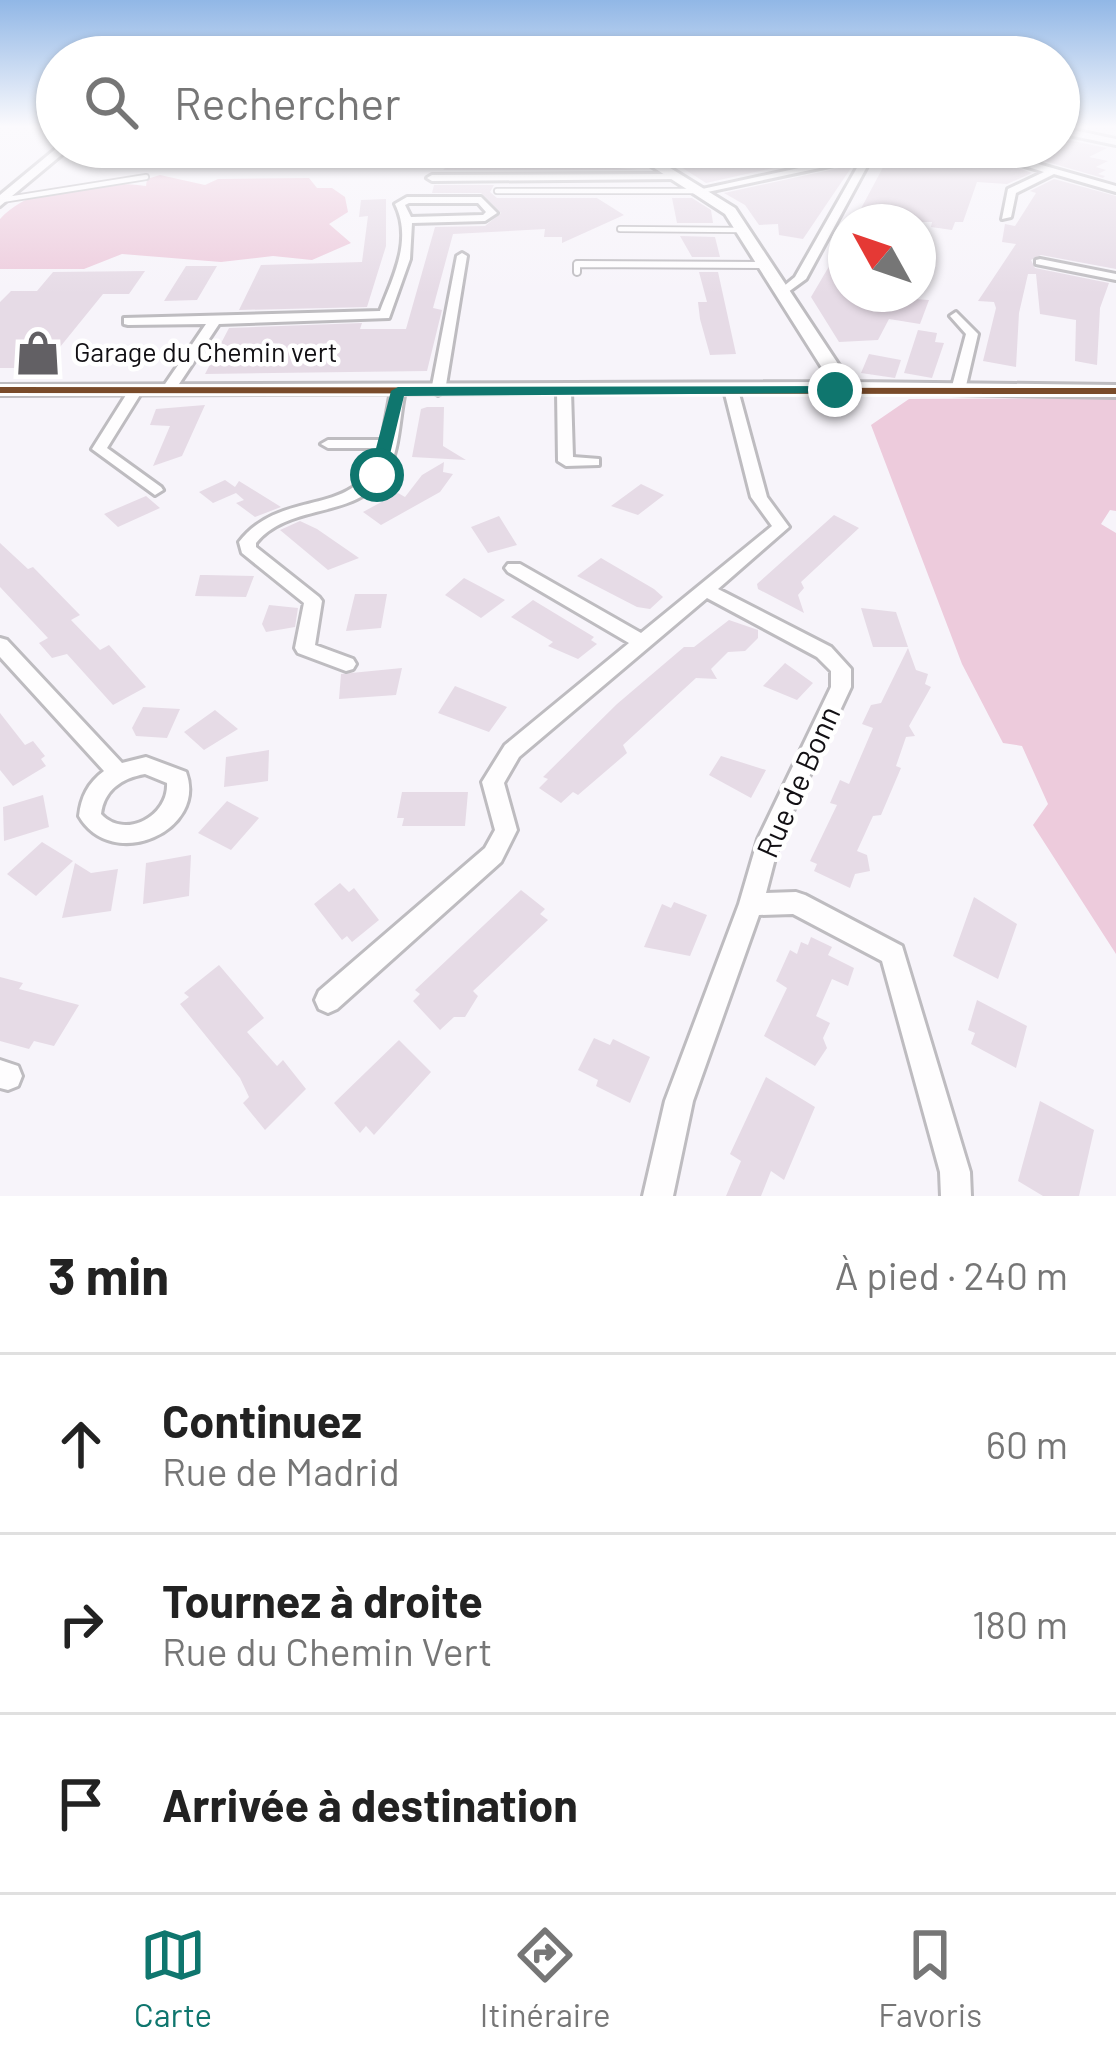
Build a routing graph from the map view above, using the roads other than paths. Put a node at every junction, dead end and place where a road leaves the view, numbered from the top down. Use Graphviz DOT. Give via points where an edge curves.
graph roads {
  1 [pos="25,183"];
  2 [pos="111,183"];
  3 [pos="685,183"];
  4 [pos="737,183"];
  5 [pos="854,183"];
  6 [pos="1028,183"];
  7 [pos="497,191"];
  8 [pos="698,191"];
  9 [pos="1,201"];
  10 [pos="1006,217"];
  11 [pos="407,220"];
  12 [pos="620,229"];
  13 [pos="742,230"];
  14 [pos="462,256"];
  15 [pos="1040,262"];
  16 [pos="766,265"];
  17 [pos="577,272"];
  18 [pos="1116,277"];
  19 [pos="784,291"];
  20 [pos="956,316"];
  21 [pos="215,320"];
  22 [pos="128,321"];
  23 [pos="844,386"];
  24 [pos="0,390"];
  25 [pos="136,390"];
  26 [pos="731,390"];
  27 [pos="958,390"];
  28 [pos="169,391"];
  29 [pos="398,391"];
  30 [pos="437,391"];
  31 [pos="564,391"];
  32 [pos="1116,392"];
  33 [pos="328,444"];
  34 [pos="385,444"];
  35 [pos="594,462"];
  36 [pos="155,490"];
  37 [pos="514,568"];
  38 [pos="709,591"];
  39 [pos="641,642"];
  40 [pos="0,645"];
  41 [pos="346,664"];
  42 [pos="118,773"];
  43 [pos="751,904"];
  44 [pos="328,1000"];
  45 [pos="658,1196"];
  46 [pos="956,1196"];
  1 -- 9 [label="street"];
  2 -- 9 [label="lane"];
  3 -- 8 [label="street"];
  4 -- 8 [label="street"];
  5 -- 19 [label="street" via="800,279"];
  6 -- 10 [label="street" via="1011,191"];
  7 -- 8 [label="lane"];
  8 -- 13 [label="street" via="730,211"];
  11 -- 11 [label="street" via="400,204 423,198 481,200 492,213"];
  11 -- 21 [label="street" via="408,243 385,315"];
  12 -- 13 [label="lane"];
  13 -- 16 [label="street"];
  14 -- 30 [label="street"];
  15 -- 18 [label="street"];
  16 -- 17 [label="lane" via="577,264"];
  16 -- 19 [label="street"];
  19 -- 23 [label="street"];
  20 -- 27 [label="street" via="972,334"];
  21 -- 22 [label="street"];
  21 -- 28 [label="street"];
  23 -- 26 [label="street"];
  23 -- 27 [label="street"];
  24 -- 25 [label="street"];
  25 -- 28 [label="street"];
  25 -- 36 [label="street" via="99,448"];
  26 -- 31 [label="street"];
  26 -- 38 [label="street" via="759,497 781,527"];
  27 -- 32 [label="street"];
  28 -- 29 [label="street"];
  29 -- 30 [label="street"];
  29 -- 34 [label="street"];
  30 -- 31 [label="street"];
  31 -- 35 [label="street" via="566,461"];
  33 -- 34 [label="street"];
  34 -- 41 [label="street" via="369,485 294,510 247,542 313,601 304,643 310,652"];
  37 -- 39 [label="street"];
  38 -- 39 [label="street"];
  38 -- 43 [label="street, Rue de Bonn" via="841,669 841,687 769,838"];
  39 -- 44 [label="street" via="512,751 494,782 506,830 493,855"];
  40 -- 42 [label="street"];
  43 -- 45 [label="street, Rue de Bonn" via="680,1101"];
  43 -- 46 [label="street, Rue de Bonn" via="796,903 893,954"];
}
